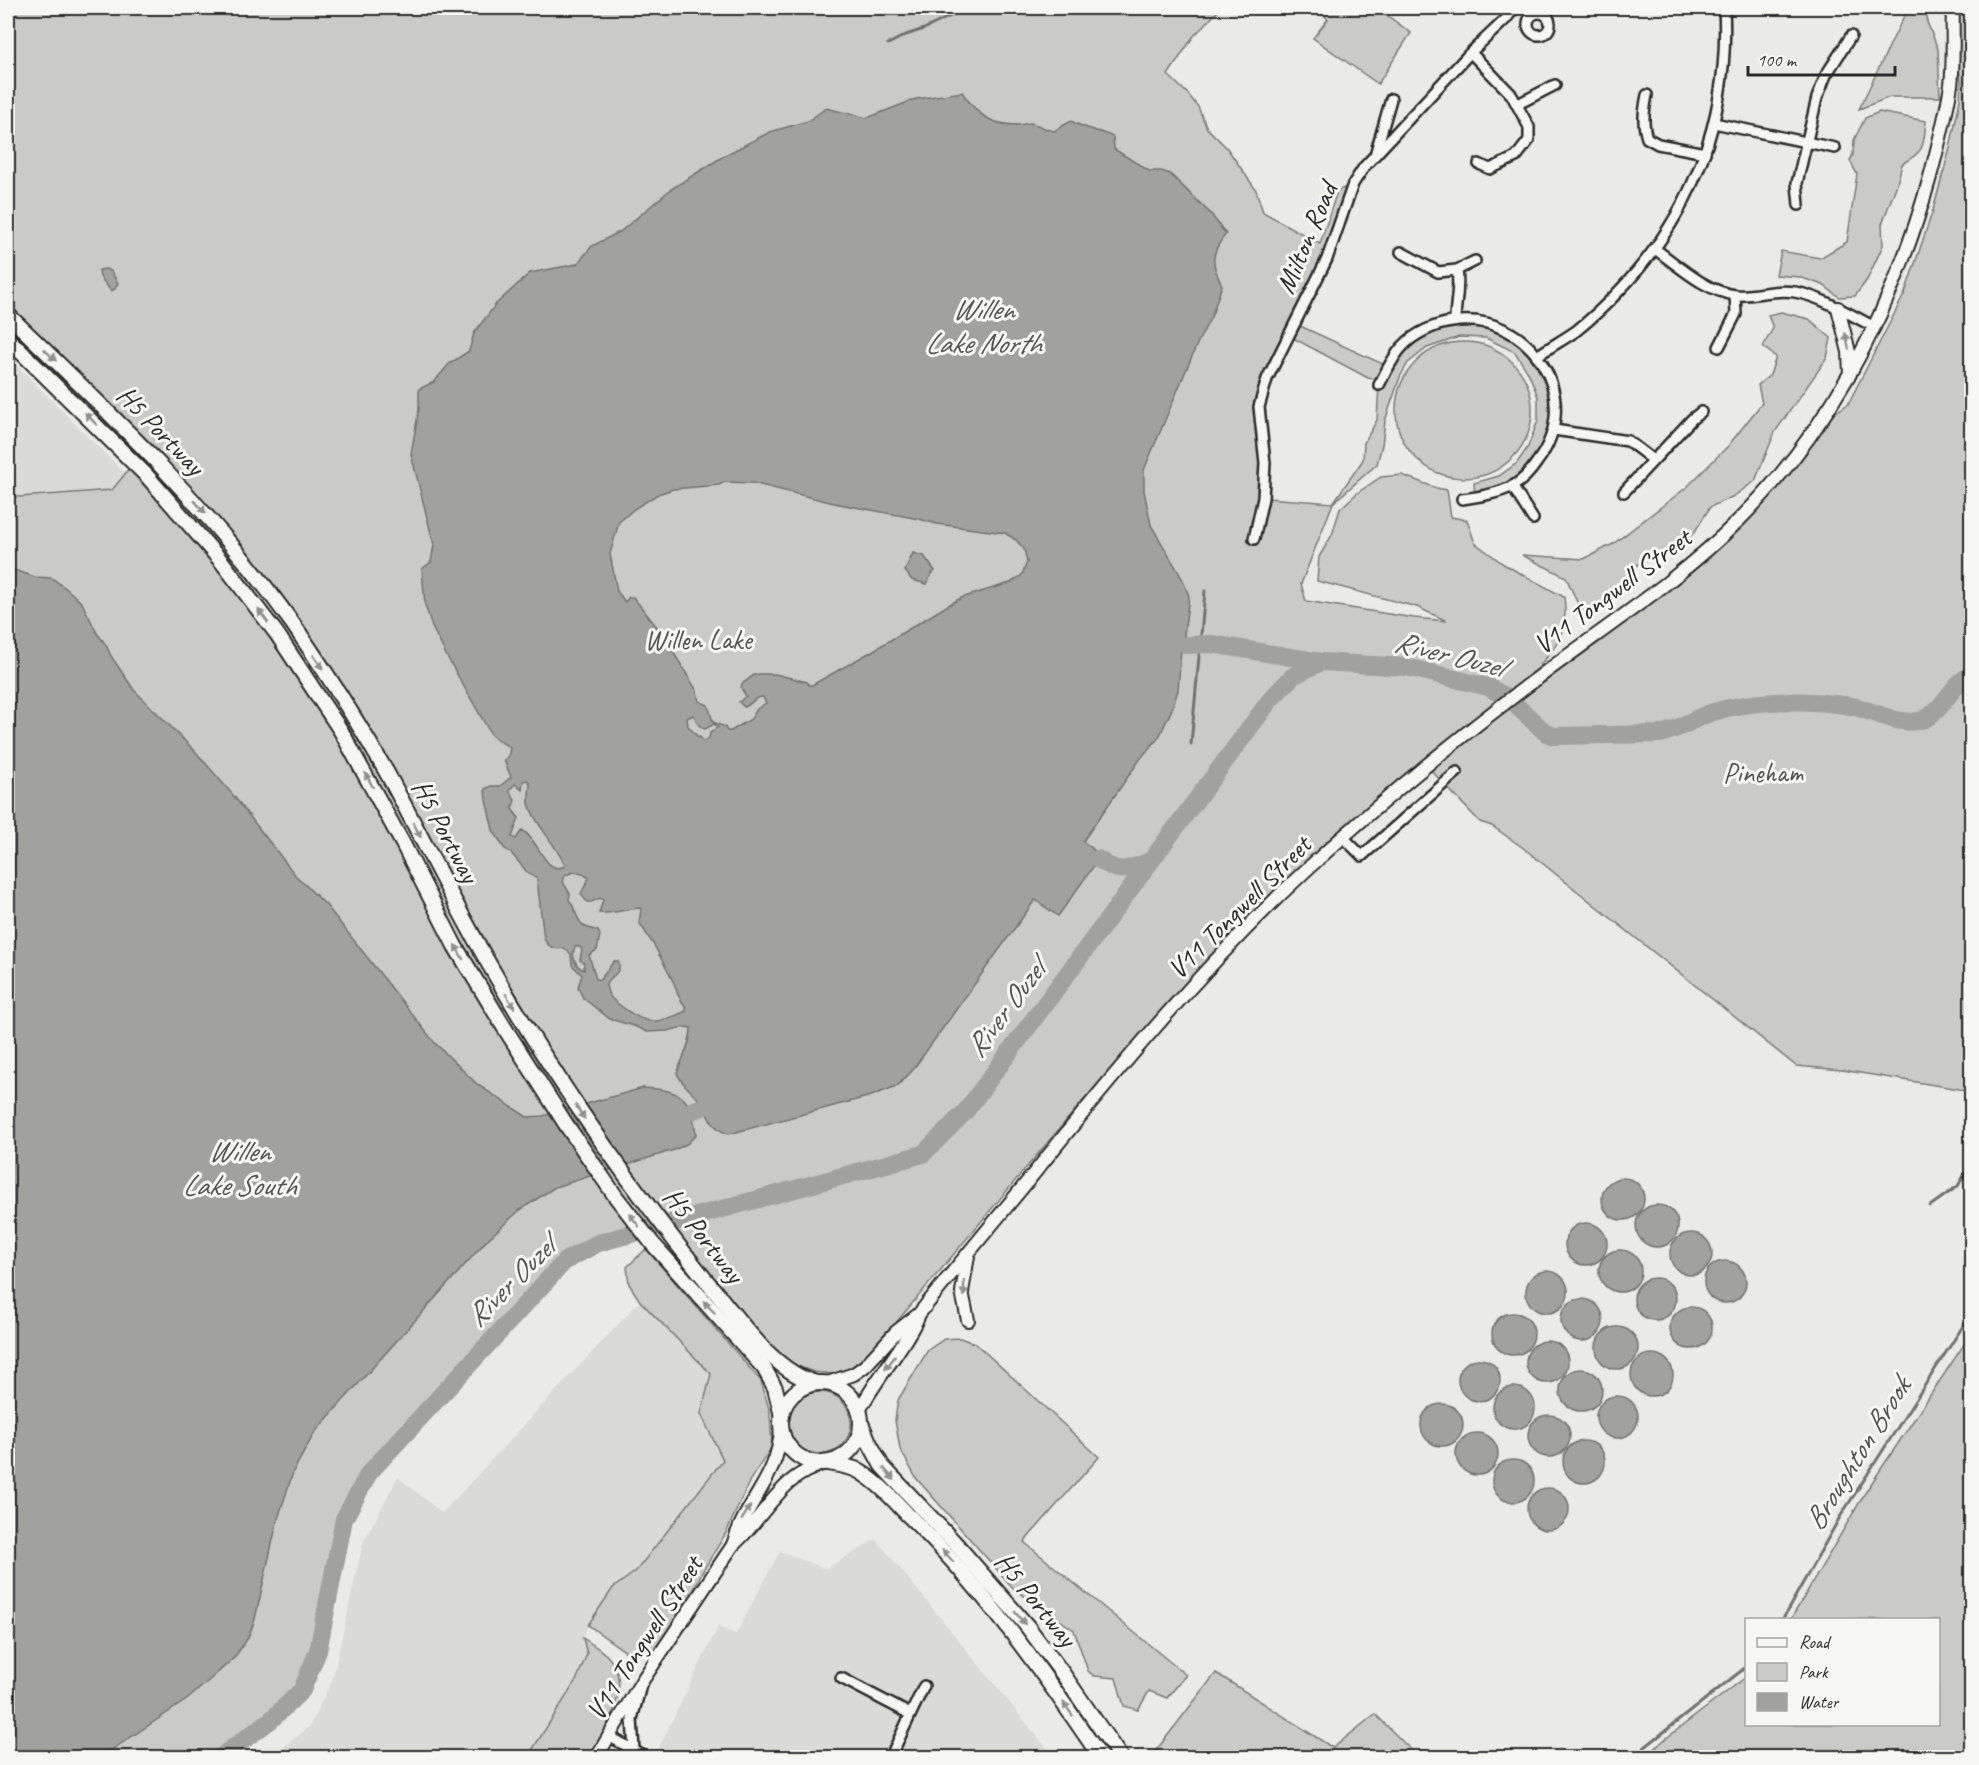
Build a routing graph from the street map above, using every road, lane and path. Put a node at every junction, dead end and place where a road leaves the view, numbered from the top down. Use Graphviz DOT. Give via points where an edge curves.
graph roads {
  1 [pos="1516,8"];
  2 [pos="1724,8"];
  3 [pos="1953,8"];
  4 [pos="1530,16"];
  5 [pos="1851,36"];
  6 [pos="1471,53"];
  7 [pos="1555,85"];
  8 [pos="1647,95"];
  9 [pos="1391,99"];
  10 [pos="1518,104"];
  11 [pos="1714,123"];
  12 [pos="1807,143"];
  13 [pos="1835,148"];
  14 [pos="1706,153"];
  15 [pos="1375,157"];
  16 [pos="1479,164"];
  17 [pos="1799,205"];
  18 [pos="1655,249"];
  19 [pos="1401,252"];
  20 [pos="1475,261"];
  21 [pos="1457,270"];
  22 [pos="1735,295"];
  23 [pos="1838,308"];
  24 [pos="8,315"];
  25 [pos="1455,321"];
  26 [pos="1875,327"];
  27 [pos="8,339"];
  28 [pos="1719,347"];
  29 [pos="1537,356"];
  30 [pos="1850,375"];
  31 [pos="1379,385"];
  32 [pos="1701,412"];
  33 [pos="1554,430"];
  34 [pos="1653,460"];
  35 [pos="1512,486"];
  36 [pos="1624,492"];
  37 [pos="1462,499"];
  38 [pos="1533,519"];
  39 [pos="1254,539"];
  40 [pos="1458,772"];
  41 [pos="1343,837"];
  42 [pos="968,1255"];
  43 [pos="919,1314"];
  44 [pos="969,1320"];
  45 [pos="752,1344"];
  46 [pos="823,1383"];
  47 [pos="860,1417"];
  48 [pos="781,1422"];
  49 [pos="826,1463"];
  50 [pos="733,1545"];
  51 [pos="841,1678"];
  52 [pos="642,1681"];
  53 [pos="924,1686"];
  54 [pos="910,1714"];
  55 [pos="609,1736"];
  56 [pos="634,1750"];
  57 [pos="596,1758"];
  58 [pos="648,1758"];
  59 [pos="890,1758"];
  60 [pos="1101,1758"];
  61 [pos="1121,1758"];
  1 -- 4 [label="street"];
  1 -- 6 [label="street, Milton Road"];
  2 -- 11 [label="street" via="1724,66"];
  3 -- 26 [label="street, V11 Tongwell Street" via="1951,82 1941,138 1917,226"];
  5 -- 12 [label="street" via="1826,75"];
  6 -- 10 [label="street"];
  6 -- 15 [label="street, Milton Road"];
  7 -- 10 [label="street"];
  8 -- 14 [label="street" via="1647,138 1658,144"];
  9 -- 15 [label="street"];
  10 -- 16 [label="street" via="1529,140 1508,162 1490,168"];
  11 -- 12 [label="street"];
  11 -- 14 [label="street"];
  12 -- 13 [label="street"];
  12 -- 17 [label="street" via="1797,183"];
  14 -- 18 [label="street" via="1689,194"];
  15 -- 39 [label="street, Milton Road" via="1353,184 1327,259 1268,379 1259,407 1265,463 1263,498"];
  18 -- 22 [label="street" via="1706,284"];
  18 -- 29 [label="street" via="1608,303 1577,330"];
  19 -- 21 [label="street" via="1438,272"];
  20 -- 21 [label="street"];
  21 -- 25 [label="street" via="1460,285"];
  22 -- 23 [label="street" via="1795,292"];
  22 -- 28 [label="street" via="1736,314"];
  23 -- 26 [label="street"];
  30 -- 23 [label="street, one-way" via="1849,352"];
  24 -- 45 [label="main road, H5 Portway, one-way" via="144,446 217,526 293,625 386,772 473,937 548,1063"];
  25 -- 29 [label="street" via="1498,327 1527,343"];
  25 -- 31 [label="street" via="1443,323 1403,346"];
  26 -- 30 [label="street, V11 Tongwell Street"];
  45 -- 27 [label="main road, H5 Portway, one-way" via="671,1266 603,1178 533,1074 455,946 369,780 323,703 248,594 132,460"];
  29 -- 33 [label="street" via="1554,395"];
  30 -- 41 [label="street, V11 Tongwell Street" via="1820,423 1741,518 1671,581 1544,673 1405,782"];
  32 -- 34 [label="street"];
  33 -- 34 [label="street" via="1628,441"];
  33 -- 35 [label="street" via="1540,459"];
  34 -- 36 [label="street"];
  35 -- 37 [label="street"];
  35 -- 38 [label="street"];
  40 -- 41 [label="street" via="1362,856"];
  41 -- 42 [label="street, V11 Tongwell Street" via="1252,923 1163,1019 1092,1100"];
  42 -- 43 [label="street, V11 Tongwell Street"];
  42 -- 44 [label="street, one-way" via="962,1292"];
  43 -- 46 [label="street, V11 Tongwell Street" via="854,1374"];
  43 -- 47 [label="street, V11 Tongwell Street, one-way" via="906,1341 870,1390"];
  45 -- 46 [label="main road, H5 Portway" via="798,1377"];
  45 -- 48 [label="main road, H5 Portway" via="775,1388"];
  46 -- 47 [label="main road" via="848,1393"];
  46 -- 48 [label="main road" via="805,1386 794,1393"];
  47 -- 49 [label="main road" via="852,1449"];
  47 -- 61 [label="main road, H5 Portway, one-way" via="882,1466 956,1543 1027,1626"];
  48 -- 49 [label="main road" via="784,1439 796,1454 804,1460"];
  50 -- 48 [label="street, V11 Tongwell Street, one-way" via="739,1525 775,1464"];
  49 -- 50 [label="street, V11 Tongwell Street" via="792,1480 749,1532"];
  60 -- 49 [label="main road, H5 Portway, one-way" via="997,1613 931,1536 866,1476 846,1466"];
  50 -- 52 [label="street, V11 Tongwell Street"];
  51 -- 54 [label="street"];
  52 -- 55 [label="street, V11 Tongwell Street"];
  52 -- 56 [label="street" via="632,1719"];
  53 -- 54 [label="street"];
  54 -- 59 [label="street"];
  55 -- 56 [label="street"];
  55 -- 57 [label="street, V11 Tongwell Street"];
  56 -- 58 [label="street"];
}
